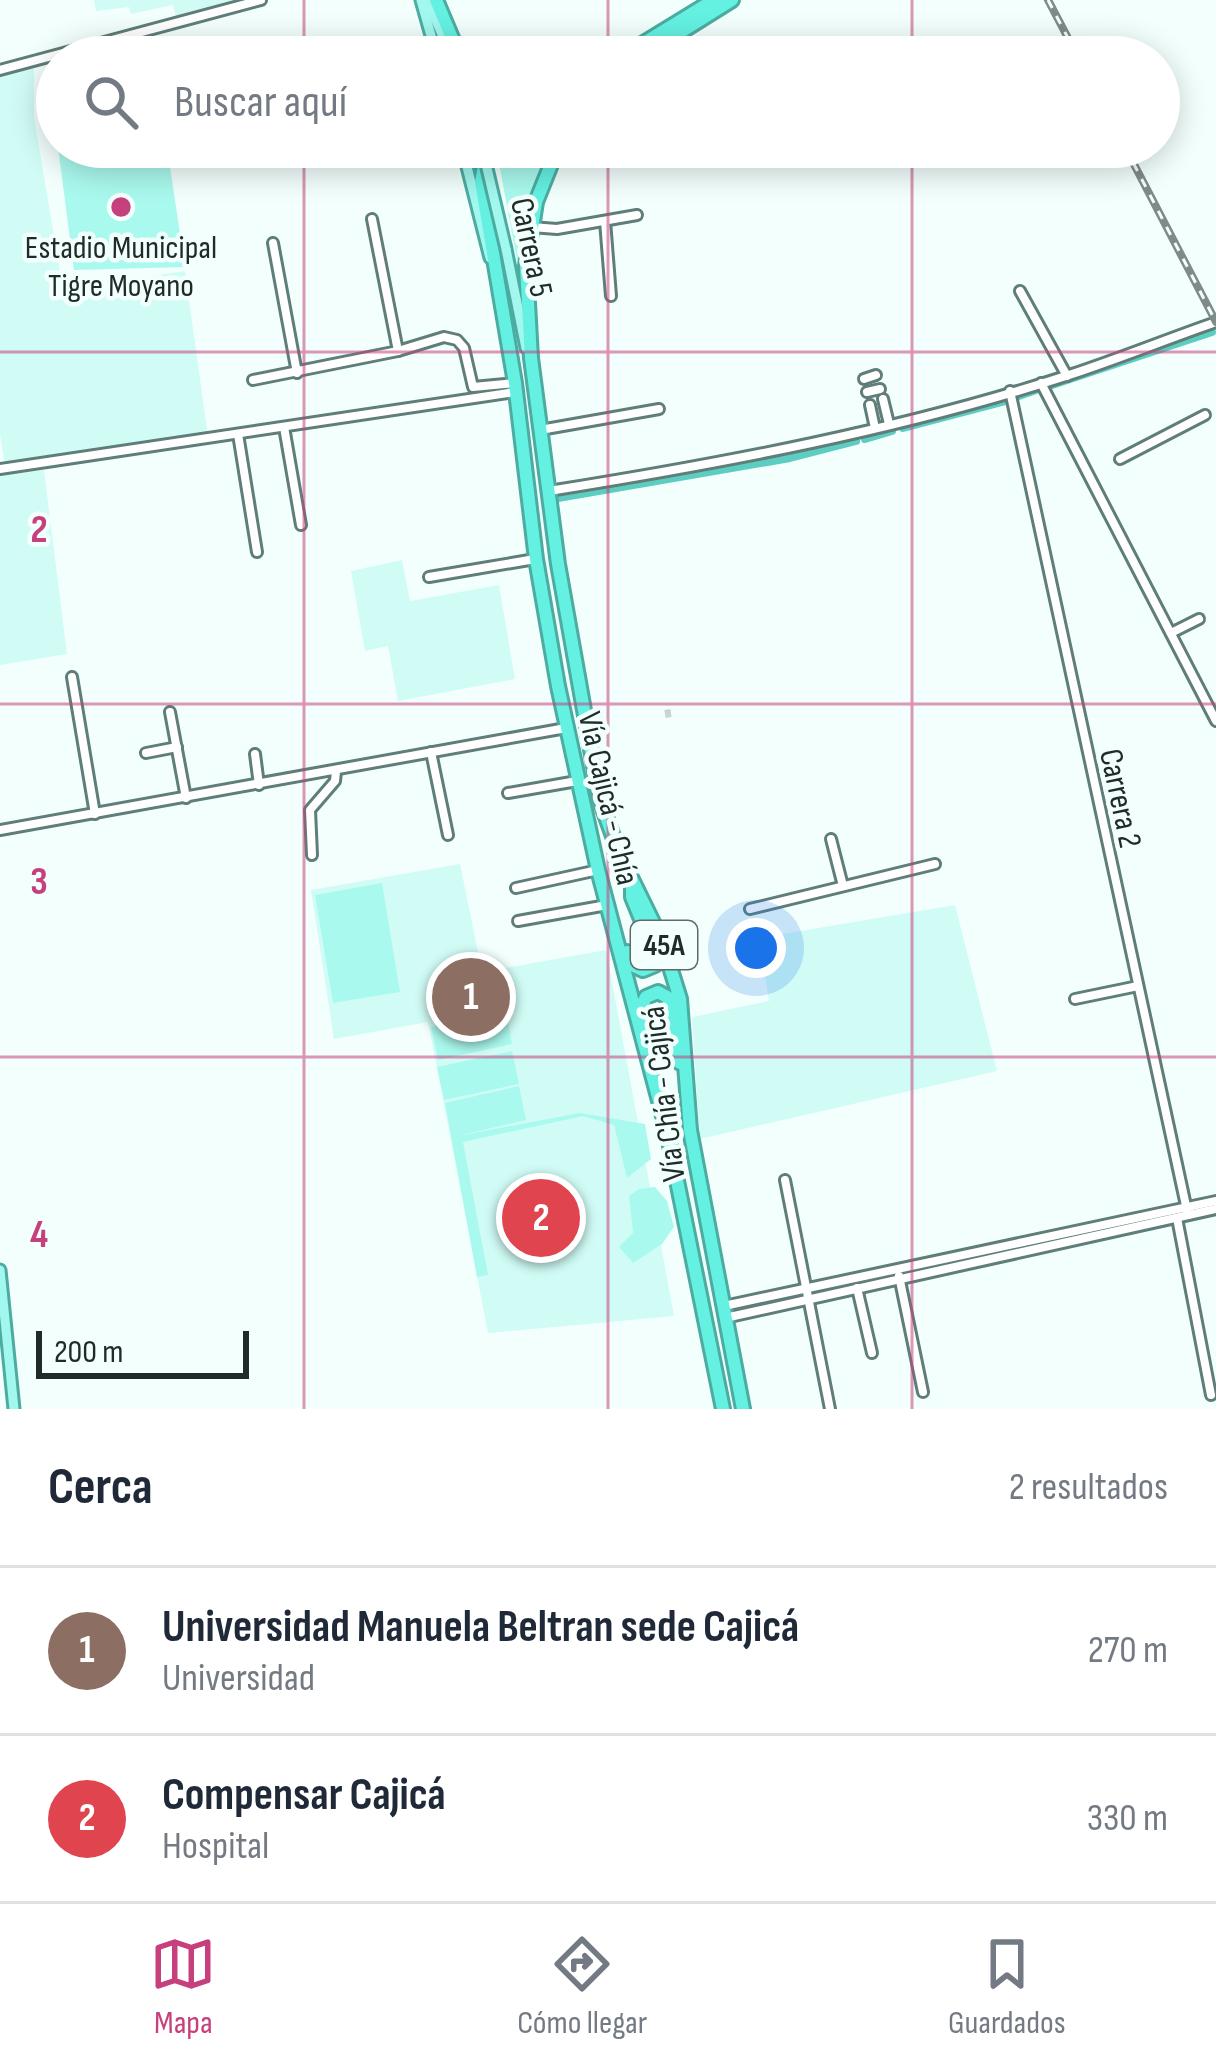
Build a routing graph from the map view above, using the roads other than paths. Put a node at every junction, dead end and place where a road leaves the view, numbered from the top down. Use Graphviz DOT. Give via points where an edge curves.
graph roads {
  1 [pos="261,0"];
  2 [pos="714,0"];
  3 [pos="732,0"];
  4 [pos="429,2"];
  5 [pos="127,36"];
  6 [pos="434,36"];
  7 [pos="446,36"];
  8 [pos="655,36"];
  9 [pos="675,36"];
  10 [pos="36,60"];
  11 [pos="0,70"];
  12 [pos="467,168"];
  13 [pos="481,168"];
  14 [pos="489,168"];
  15 [pos="548,168"];
  16 [pos="637,215"];
  17 [pos="372,219"];
  18 [pos="605,221"];
  19 [pos="530,226"];
  20 [pos="273,243"];
  21 [pos="492,262"];
  22 [pos="1020,291"];
  23 [pos="611,296"];
  24 [pos="1216,322"];
  25 [pos="398,351"];
  26 [pos="531,358"];
  27 [pos="297,374"];
  28 [pos="876,376"];
  29 [pos="1067,376"];
  30 [pos="864,379"];
  31 [pos="253,380"];
  32 [pos="1041,383"];
  33 [pos="516,387"];
  34 [pos="867,392"];
  35 [pos="1010,392"];
  36 [pos="883,398"];
  37 [pos="659,409"];
  38 [pos="1205,416"];
  39 [pos="889,424"];
  40 [pos="284,427"];
  41 [pos="874,428"];
  42 [pos="541,430"];
  43 [pos="238,434"];
  44 [pos="1120,459"];
  45 [pos="0,470"];
  46 [pos="549,490"];
  47 [pos="301,525"];
  48 [pos="257,552"];
  49 [pos="536,559"];
  50 [pos="429,577"];
  51 [pos="1199,619"];
  52 [pos="1171,633"];
  53 [pos="72,677"];
  54 [pos="170,712"];
  55 [pos="1216,722"];
  56 [pos="566,728"];
  57 [pos="177,747"];
  58 [pos="431,752"];
  59 [pos="146,753"];
  60 [pos="255,754"];
  61 [pos="336,771"];
  62 [pos="577,781"];
  63 [pos="259,785"];
  64 [pos="508,793"];
  65 [pos="186,798"];
  66 [pos="95,814"];
  67 [pos="0,830"];
  68 [pos="448,835"];
  69 [pos="832,838"];
  70 [pos="312,855"];
  71 [pos="935,864"];
  72 [pos="598,870"];
  73 [pos="632,879"];
  74 [pos="843,886"];
  75 [pos="516,888"];
  76 [pos="608,909"];
  77 [pos="750,909"];
  78 [pos="518,921"];
  79 [pos="1138,986"];
  80 [pos="1076,999"];
  81 [pos="684,1070"];
  82 [pos="670,1153"];
  83 [pos="784,1180"];
  84 [pos="1216,1205"];
  85 [pos="1182,1213"];
  86 [pos="0,1270"];
  87 [pos="899,1274"];
  88 [pos="857,1288"];
  89 [pos="806,1294"];
  90 [pos="723,1312"];
  91 [pos="872,1353"];
  92 [pos="923,1393"];
  93 [pos="1211,1395"];
  94 [pos="14,1409"];
  95 [pos="723,1409"];
  96 [pos="743,1409"];
  97 [pos="830,1409"];
  1 -- 5 [label="street"];
  2 -- 8 [label="highway"];
  3 -- 9 [label="highway"];
  4 -- 6 [label="main road"];
  4 -- 7 [label="highway"];
  10 -- 11 [label="street"];
  12 -- 21 [label="main road, Carrera 5 / 45A"];
  13 -- 21 [label="highway, 45A"];
  14 -- 26 [label="main road, Carrera 5 / 45A, bridge"];
  15 -- 19 [label="highway, 45A"];
  16 -- 18 [label="street"];
  17 -- 25 [label="street"];
  18 -- 19 [label="street"];
  18 -- 23 [label="street"];
  19 -- 26 [label="highway, 45A"];
  20 -- 27 [label="street"];
  21 -- 33 [label="highway, Vía Cajicá - Chía / 45A"];
  22 -- 29 [label="street"];
  24 -- 29 [label="street"];
  25 -- 27 [label="street"];
  25 -- 33 [label="street" via="457,340 473,387"];
  26 -- 42 [label="highway, Vía Chía - Cajicá / 45A"];
  27 -- 31 [label="street"];
  28 -- 30 [label="street"];
  29 -- 32 [label="street"];
  32 -- 35 [label="street"];
  32 -- 52 [label="street"];
  33 -- 40 [label="street"];
  33 -- 49 [label="highway, Vía Cajicá - Chía / 45A"];
  34 -- 36 [label="street"];
  35 -- 39 [label="street"];
  35 -- 79 [label="street, Carrera 2"];
  36 -- 39 [label="street"];
  36 -- 41 [label="street" via="870,408"];
  37 -- 42 [label="street"];
  38 -- 44 [label="street"];
  39 -- 41 [label="street"];
  40 -- 43 [label="street"];
  40 -- 47 [label="street"];
  41 -- 46 [label="street"];
  42 -- 46 [label="highway, Vía Chía - Cajicá / 45A"];
  43 -- 45 [label="street"];
  43 -- 48 [label="street"];
  46 -- 73 [label="highway, Vía Chía - Cajicá / 45A" via="596,779"];
  49 -- 50 [label="street"];
  49 -- 56 [label="highway, Vía Cajicá - Chía / 45A"];
  51 -- 52 [label="street"];
  52 -- 55 [label="street"];
  53 -- 66 [label="street"];
  54 -- 57 [label="street"];
  56 -- 58 [label="street"];
  56 -- 62 [label="highway, Vía Cajicá - Chía / 45A"];
  57 -- 59 [label="street"];
  57 -- 65 [label="street"];
  58 -- 61 [label="street"];
  58 -- 68 [label="street"];
  60 -- 63 [label="street"];
  61 -- 63 [label="street"];
  61 -- 70 [label="street" via="310,810"];
  62 -- 64 [label="street"];
  62 -- 72 [label="highway, Vía Cajicá - Chía / 45A"];
  63 -- 65 [label="street"];
  65 -- 66 [label="street"];
  66 -- 67 [label="street"];
  69 -- 74 [label="street"];
  71 -- 74 [label="street"];
  72 -- 75 [label="street"];
  72 -- 76 [label="highway, Vía Cajicá - Chía / 45A"];
  73 -- 76 [label="highway" via="655,965 632,965"];
  73 -- 81 [label="highway, Vía Chía - Cajicá / 45A" via="673,967"];
  74 -- 77 [label="street"];
  76 -- 78 [label="street"];
  76 -- 82 [label="highway, Vía Cajicá - Chía / 45A"];
  79 -- 80 [label="street"];
  79 -- 85 [label="street, Carrera 2"];
  81 -- 82 [label="highway" via="674,1052 669,998 651,993 643,1003 675,1139"];
  81 -- 90 [label="highway, Vía Chía - Cajicá / 45A"];
  82 -- 95 [label="highway, Vía Cajicá - Chía / 45A"];
  83 -- 89 [label="street"];
  84 -- 85 [label="street"];
  85 -- 87 [label="street"];
  85 -- 93 [label="street, Carrera 2"];
  86 -- 94 [label="main road"];
  87 -- 88 [label="street"];
  87 -- 89 [label="street"];
  87 -- 92 [label="street"];
  88 -- 89 [label="street"];
  88 -- 91 [label="street"];
  89 -- 90 [label="street"];
  89 -- 97 [label="street"];
  90 -- 96 [label="highway, Vía Chía - Cajicá / 45A"];
}
